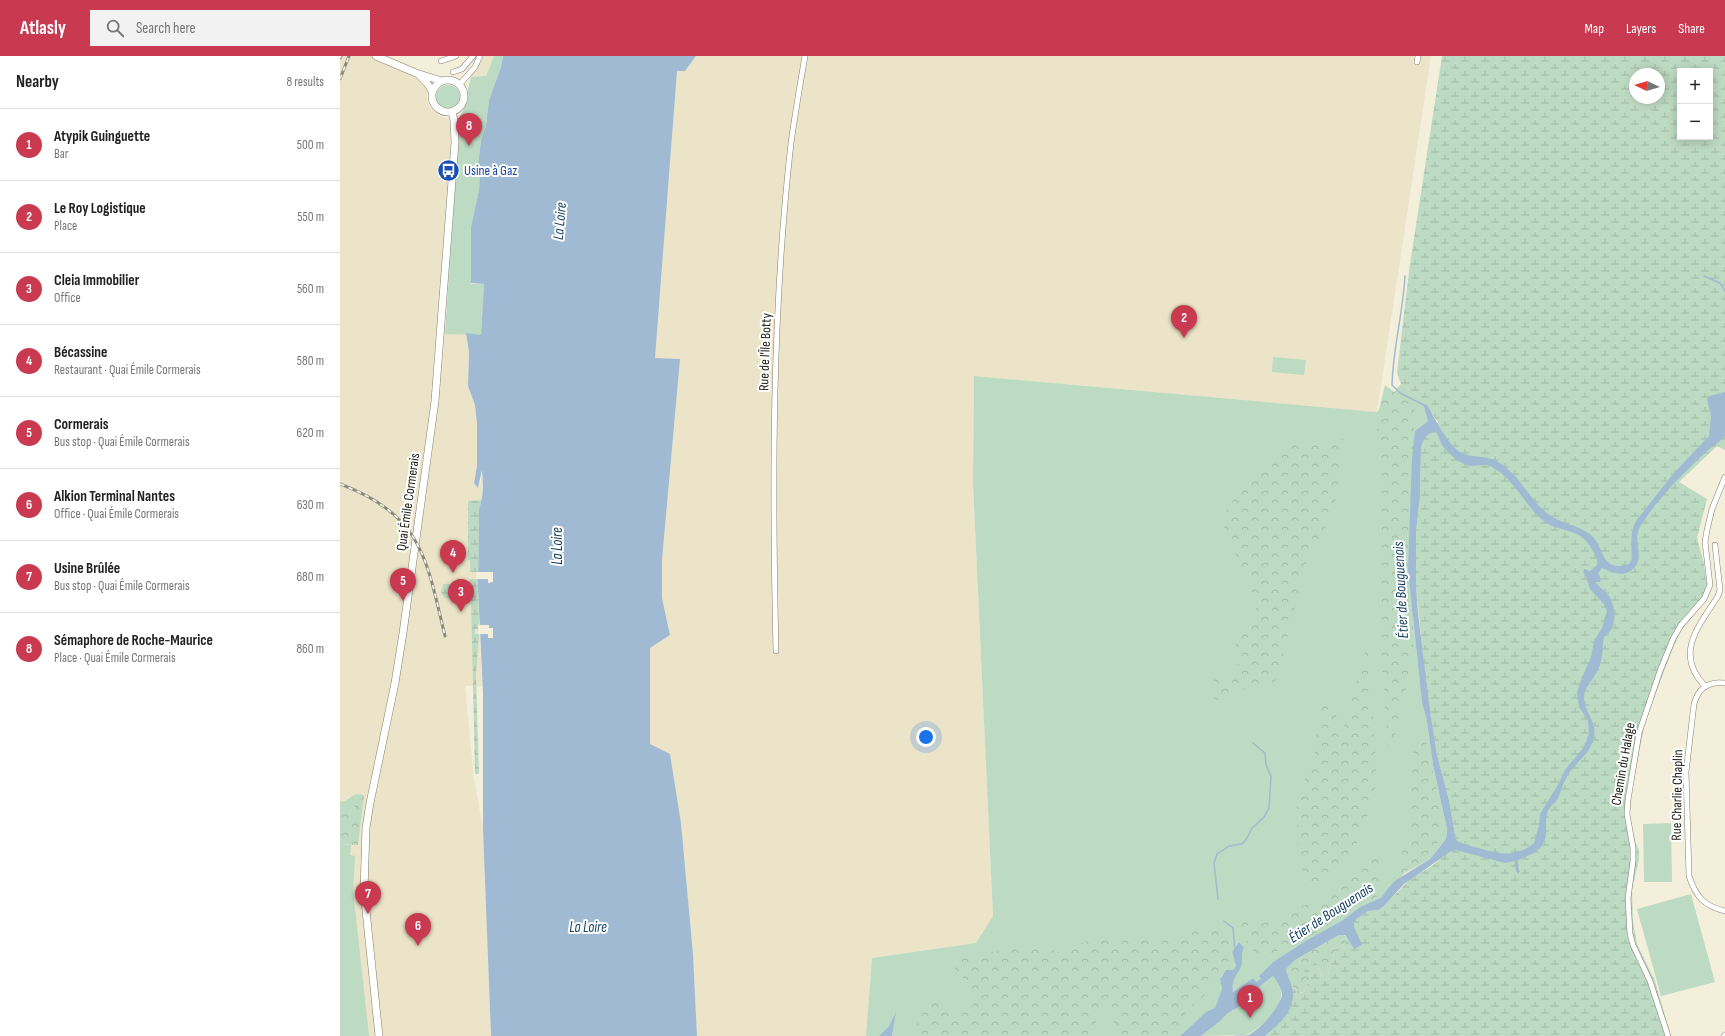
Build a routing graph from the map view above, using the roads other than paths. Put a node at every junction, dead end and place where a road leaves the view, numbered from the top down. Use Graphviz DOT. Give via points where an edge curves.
graph roads {
  1 [pos="376,56"];
  2 [pos="456,56"];
  3 [pos="474,56"];
  4 [pos="480,56"];
  5 [pos="805,56"];
  6 [pos="1418,56"];
  7 [pos="442,58"];
  8 [pos="1417,62"];
  9 [pos="453,72"];
  10 [pos="416,73"];
  11 [pos="442,81"];
  12 [pos="459,84"];
  13 [pos="432,91"];
  14 [pos="452,112"];
  15 [pos="1725,477"];
  16 [pos="1715,545"];
  17 [pos="1710,584"];
  18 [pos="1721,586"];
  19 [pos="776,651"];
  20 [pos="1725,683"];
  21 [pos="1705,686"];
  22 [pos="1725,911"];
  23 [pos="379,1036"];
  24 [pos="1668,1036"];
  1 -- 10 [label="main road"];
  2 -- 7 [label="street"];
  3 -- 9 [label="street" via="462,69"];
  4 -- 12 [label="street" via="475,67"];
  5 -- 19 [label="street, Rue de l'Île Botty" via="791,143 777,340 773,465"];
  6 -- 8 [label="street"];
  10 -- 11 [label="main road"];
  10 -- 13 [label="main road"];
  11 -- 12 [label="main road" via="451,80"];
  11 -- 13 [label="main road" via="435,85"];
  12 -- 14 [label="main road" via="464,93 463,102 458,110"];
  13 -- 14 [label="main road" via="431,98 436,108 443,112"];
  14 -- 23 [label="main road, Quai Émile Cormerais" via="455,142 435,401 395,683 366,828 364,902"];
  15 -- 17 [label="street" via="1706,530"];
  16 -- 18 [label="street"];
  17 -- 18 [label="street"];
  17 -- 24 [label="street, Chemin du Halage" via="1704,599 1681,625 1660,671 1639,733 1628,800 1627,814 1633,848 1628,898 1630,934 1650,981"];
  18 -- 21 [label="street" via="1718,596 1695,632 1689,651 1692,667"];
  20 -- 21 [label="street" via="1718,682"];
  21 -- 22 [label="street, Rue Charlie Chaplin" via="1696,695 1694,704 1686,772 1689,876 1693,890 1702,901 1713,908"];
}
